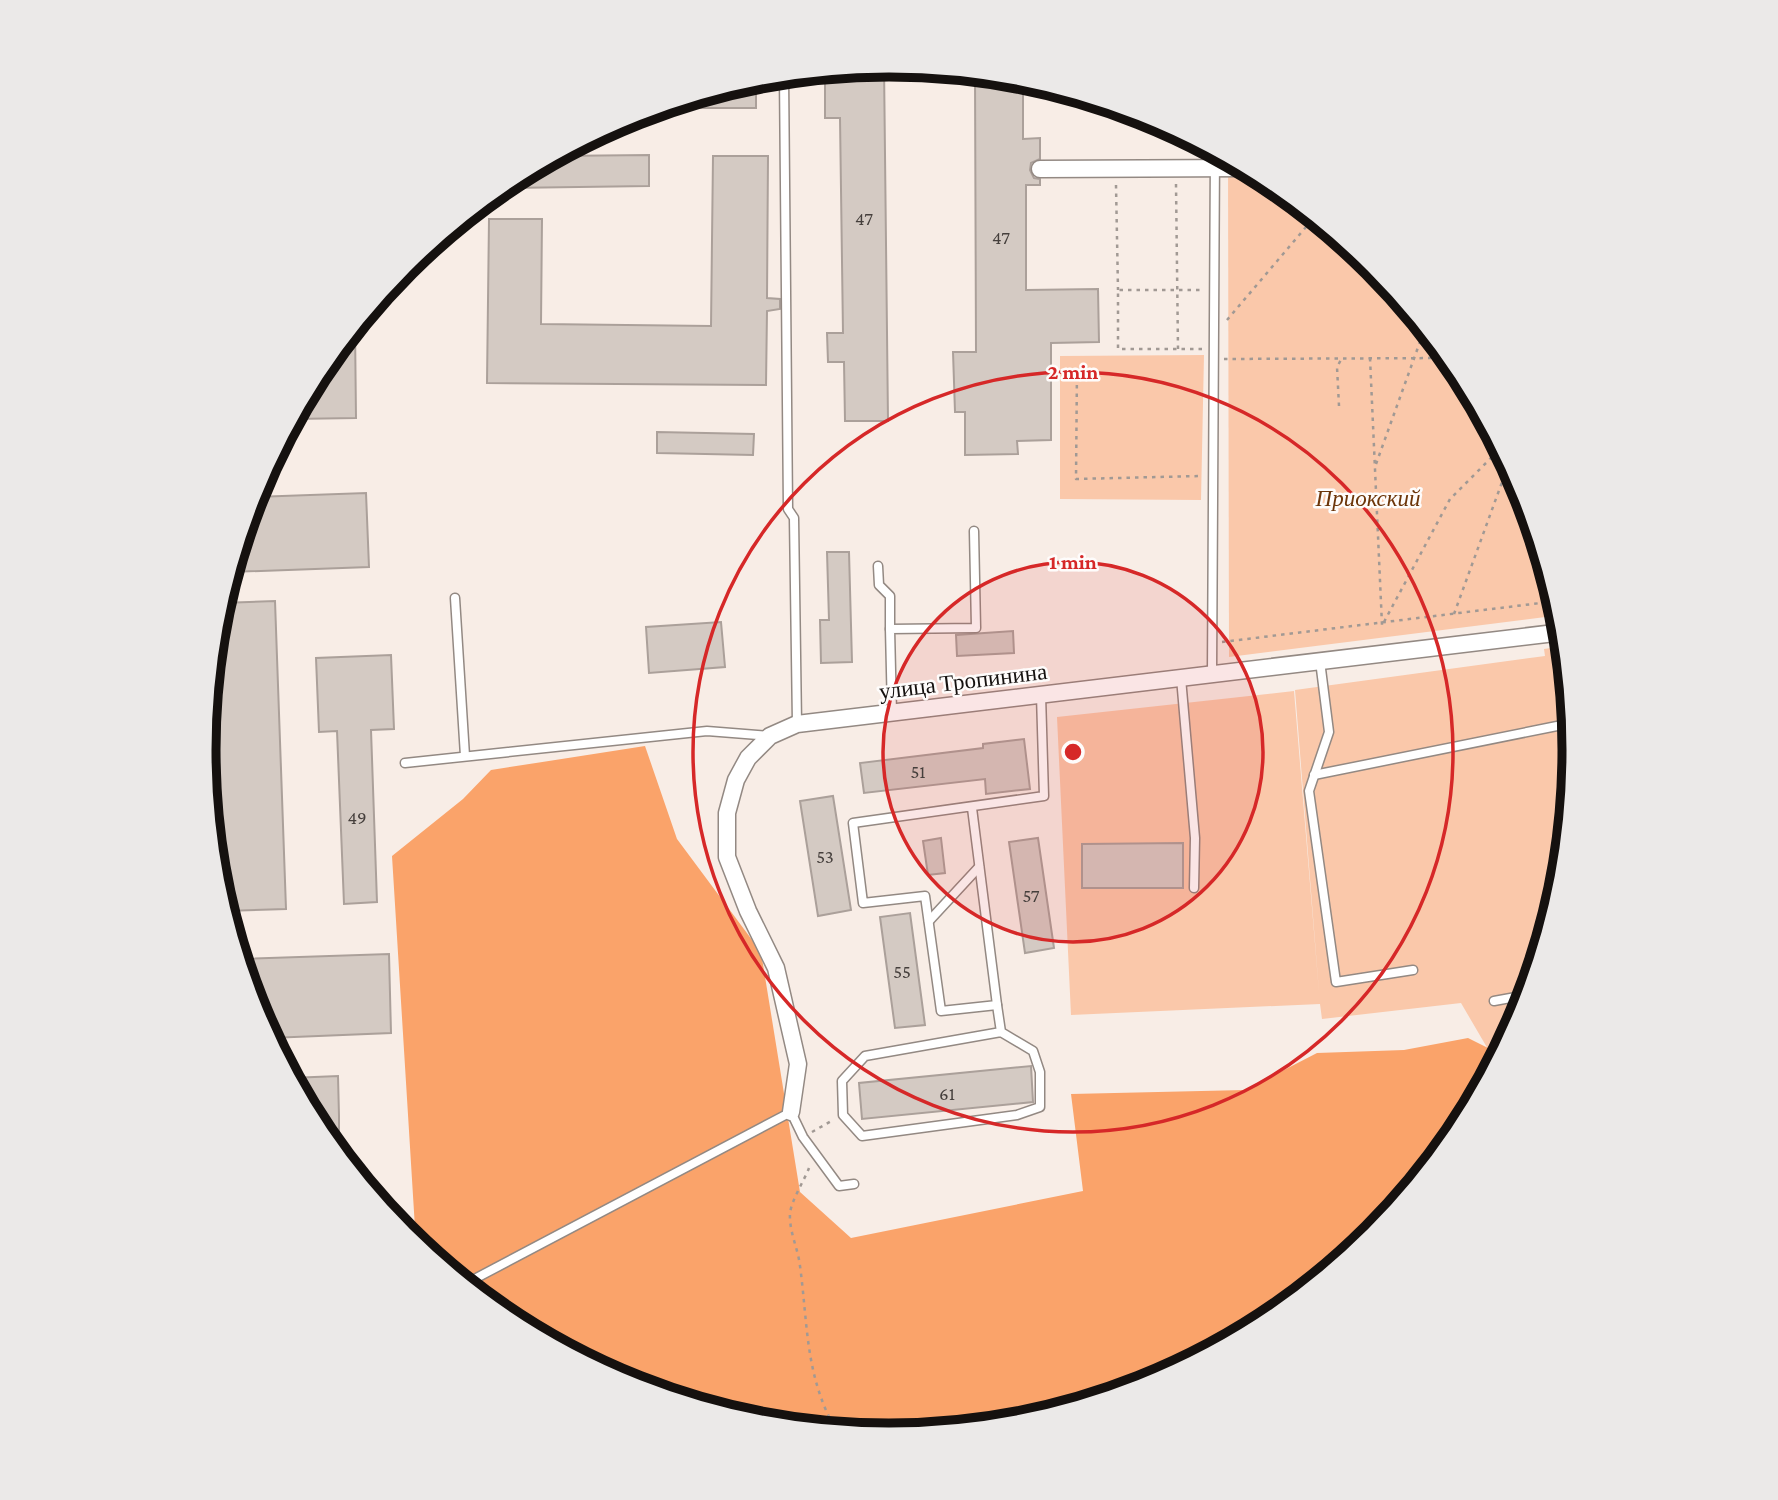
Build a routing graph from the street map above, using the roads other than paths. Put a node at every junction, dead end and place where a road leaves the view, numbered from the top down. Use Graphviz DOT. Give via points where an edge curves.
graph roads {
  1 [pos="784,86"];
  2 [pos="1216,161"];
  3 [pos="1040,169"];
  4 [pos="1216,169"];
  5 [pos="1229,169"];
  6 [pos="974,531"];
  7 [pos="878,566"];
  8 [pos="455,598"];
  9 [pos="890,629"];
  10 [pos="1551,633"];
  11 [pos="1320,661"];
  12 [pos="1212,674"];
  13 [pos="1181,678"];
  14 [pos="1041,695"];
  15 [pos="892,713"];
  16 [pos="797,723"];
  17 [pos="1561,725"];
  18 [pos="770,736"];
  19 [pos="465,756"];
  20 [pos="405,763"];
  21 [pos="1314,775"];
  22 [pos="972,808"];
  23 [pos="979,867"];
  24 [pos="1195,888"];
  25 [pos="929,921"];
  26 [pos="1413,970"];
  27 [pos="1515,997"];
  28 [pos="1494,1001"];
  29 [pos="997,1005"];
  30 [pos="1001,1032"];
  31 [pos="791,1112"];
  32 [pos="854,1184"];
  33 [pos="474,1279"];
  1 -- 16 [label="lane" via="788,509 794,518"];
  2 -- 4 [label="lane"];
  3 -- 4 [label="street"];
  4 -- 5 [label="street"];
  4 -- 12 [label="lane"];
  6 -- 9 [label="lane" via="975,628"];
  7 -- 9 [label="lane" via="879,586 890,596"];
  8 -- 19 [label="lane"];
  9 -- 15 [label="lane"];
  10 -- 11 [label="street, улица Тропинина"];
  11 -- 12 [label="street, улица Тропинина"];
  11 -- 21 [label="lane" via="1329,732"];
  12 -- 13 [label="street, улица Тропинина"];
  13 -- 14 [label="street, улица Тропинина"];
  13 -- 24 [label="lane"];
  14 -- 15 [label="street, улица Тропинина"];
  14 -- 22 [label="lane" via="1044,796"];
  15 -- 16 [label="street, улица Тропинина"];
  16 -- 18 [label="street, улица Тропинина"];
  17 -- 21 [label="lane"];
  18 -- 19 [label="lane" via="707,731"];
  18 -- 31 [label="street, улица Тропинина" via="748,758 736,780 727,813 727,857 776,968 798,1064"];
  19 -- 20 [label="lane"];
  21 -- 26 [label="lane" via="1309,791 1336,982"];
  22 -- 23 [label="lane"];
  22 -- 25 [label="lane" via="853,823 863,903 925,895"];
  23 -- 25 [label="lane"];
  23 -- 29 [label="lane"];
  25 -- 29 [label="lane" via="941,1011"];
  27 -- 28 [label="lane"];
  29 -- 30 [label="lane"];
  30 -- 30 [label="lane" via="864,1056 842,1081 843,1115 862,1136 1017,1115 1040,1107 1040,1072 1033,1051"];
  31 -- 32 [label="lane" via="803,1137 839,1186"];
  31 -- 33 [label="lane"];
}
